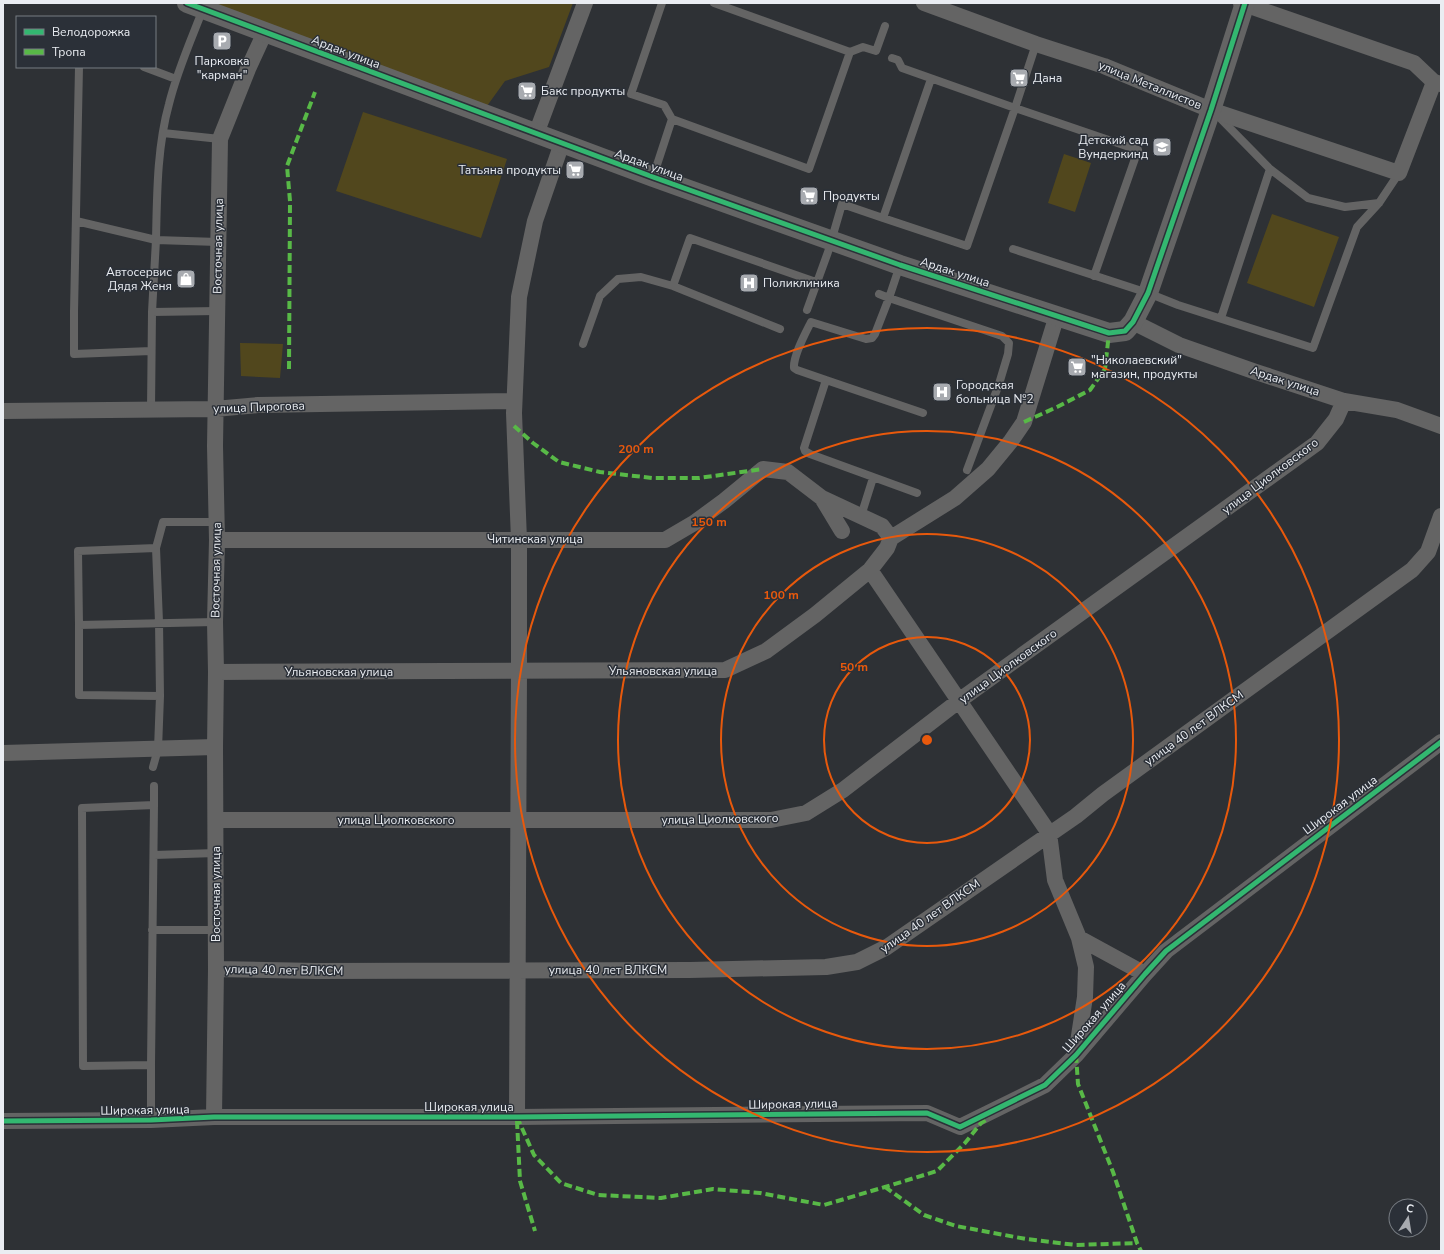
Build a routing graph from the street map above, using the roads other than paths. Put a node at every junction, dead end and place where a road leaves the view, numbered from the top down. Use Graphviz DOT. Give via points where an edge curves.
graph roads {
  1 [pos="585,3"];
  2 [pos="662,3"];
  3 [pos="714,3"];
  4 [pos="924,3"];
  5 [pos="1244,3"];
  6 [pos="195,6"];
  7 [pos="885,26"];
  8 [pos="265,32"];
  9 [pos="1036,44"];
  10 [pos="850,52"];
  11 [pos="892,58"];
  12 [pos="79,68"];
  13 [pos="147,68"];
  14 [pos="176,79"];
  15 [pos="931,79"];
  16 [pos="1437,83"];
  17 [pos="1015,108"];
  18 [pos="1211,110"];
  19 [pos="672,119"];
  20 [pos="163,133"];
  21 [pos="536,134"];
  22 [pos="220,139"];
  23 [pos="562,143"];
  24 [pos="1270,169"];
  25 [pos="1399,173"];
  26 [pos="653,177"];
  27 [pos="1379,203"];
  28 [pos="883,218"];
  29 [pos="76,221"];
  30 [pos="156,240"];
  31 [pos="831,241"];
  32 [pos="218,242"];
  33 [pos="1012,249"];
  34 [pos="900,265"];
  35 [pos="1094,276"];
  36 [pos="816,282"];
  37 [pos="673,286"];
  38 [pos="1148,293"];
  39 [pos="879,294"];
  40 [pos="889,298"];
  41 [pos="807,310"];
  42 [pos="217,311"];
  43 [pos="152,312"];
  44 [pos="1057,315"];
  45 [pos="1221,318"];
  46 [pos="1133,322"];
  47 [pos="780,329"];
  48 [pos="583,344"];
  49 [pos="151,351"];
  50 [pos="826,380"];
  51 [pos="514,401"];
  52 [pos="1344,401"];
  53 [pos="151,409"];
  54 [pos="215,409"];
  55 [pos="3,411"];
  56 [pos="923,413"];
  57 [pos="1441,426"];
  58 [pos="967,470"];
  59 [pos="873,478"];
  60 [pos="917,493"];
  61 [pos="822,498"];
  62 [pos="862,516"];
  63 [pos="1441,516"];
  64 [pos="216,522"];
  65 [pos="842,531"];
  66 [pos="891,538"];
  67 [pos="217,540"];
  68 [pos="519,540"];
  69 [pos="156,548"];
  70 [pos="870,570"];
  71 [pos="160,622"];
  72 [pos="215,622"];
  73 [pos="79,625"];
  74 [pos="519,671"];
  75 [pos="216,672"];
  76 [pos="160,696"];
  77 [pos="960,700"];
  78 [pos="1441,742"];
  79 [pos="215,747"];
  80 [pos="158,749"];
  81 [pos="3,754"];
  82 [pos="153,766"];
  83 [pos="154,786"];
  84 [pos="154,805"];
  85 [pos="216,820"];
  86 [pos="518,820"];
  87 [pos="1049,833"];
  88 [pos="216,853"];
  89 [pos="154,855"];
  90 [pos="152,930"];
  91 [pos="215,930"];
  92 [pos="1079,938"];
  93 [pos="216,969"];
  94 [pos="517,971"];
  95 [pos="1145,974"];
  96 [pos="1076,1055"];
  97 [pos="151,1065"];
  98 [pos="214,1117"];
  99 [pos="517,1117"];
  100 [pos="151,1120"];
  101 [pos="3,1121"];
  1 -- 21 [label="street"];
  2 -- 19 [label="lane" via="631,94 664,105"];
  3 -- 10 [label="lane"];
  4 -- 9 [label="street, улица Металлистов"];
  5 -- 16 [label="street" via="1414,63"];
  5 -- 18 [label="street"];
  6 -- 8 [label="street, Ардак улица"];
  6 -- 14 [label="lane"];
  7 -- 10 [label="lane" via="876,51 863,47"];
  8 -- 21 [label="street, Ардак улица"];
  8 -- 22 [label="street, Восточная улица"];
  9 -- 17 [label="lane"];
  9 -- 18 [label="street, улица Металлистов" via="1104,66"];
  10 -- 19 [label="lane" via="809,169"];
  11 -- 15 [label="lane" via="898,60 902,68"];
  12 -- 29 [label="lane"];
  13 -- 14 [label="lane"];
  14 -- 20 [label="lane"];
  15 -- 17 [label="lane"];
  15 -- 28 [label="lane"];
  16 -- 25 [label="street"];
  17 -- 28 [label="lane" via="967,246"];
  17 -- 35 [label="lane" via="1138,150"];
  18 -- 24 [label="lane"];
  18 -- 25 [label="street, улица Металлистов"];
  18 -- 38 [label="street"];
  19 -- 26 [label="lane"];
  20 -- 22 [label="lane"];
  20 -- 30 [label="lane"];
  21 -- 23 [label="street, Ардак улица"];
  22 -- 32 [label="street, Восточная улица"];
  23 -- 26 [label="street, Ардак улица"];
  23 -- 51 [label="street" via="535,221 518,297"];
  24 -- 27 [label="lane" via="1308,198 1345,208"];
  24 -- 45 [label="lane"];
  25 -- 27 [label="lane"];
  26 -- 31 [label="street, Ардак улица"];
  27 -- 45 [label="lane" via="1357,227 1314,348"];
  28 -- 31 [label="lane" via="842,204"];
  29 -- 30 [label="lane"];
  29 -- 49 [label="lane" via="74,354"];
  30 -- 32 [label="lane"];
  30 -- 43 [label="lane"];
  31 -- 34 [label="street, Ардак улица"];
  31 -- 36 [label="lane"];
  32 -- 42 [label="street, Восточная улица"];
  33 -- 35 [label="lane"];
  34 -- 40 [label="lane"];
  34 -- 44 [label="street, Ардак улица"];
  35 -- 38 [label="lane"];
  36 -- 37 [label="lane" via="690,238"];
  36 -- 41 [label="lane"];
  37 -- 47 [label="lane"];
  37 -- 48 [label="lane" via="641,277 618,279 600,296"];
  38 -- 45 [label="lane"];
  38 -- 46 [label="street"];
  39 -- 40 [label="lane"];
  40 -- 50 [label="lane" via="872,338 866,339 811,322 801,343 794,368"];
  40 -- 58 [label="lane" via="1002,336 1009,343 999,384"];
  42 -- 43 [label="lane"];
  42 -- 54 [label="street, Восточная улица"];
  43 -- 49 [label="lane"];
  44 -- 46 [label="street, Ардак улица" via="1109,333 1125,331"];
  44 -- 66 [label="street, Ульяновская улица" via="1024,422 1011,441 988,469 955,498"];
  46 -- 52 [label="street, Ардак улица" via="1179,345"];
  49 -- 53 [label="lane"];
  50 -- 56 [label="lane"];
  50 -- 59 [label="lane" via="805,451"];
  51 -- 54 [label="street, улица Пирогова" via="258,405"];
  51 -- 68 [label="street"];
  52 -- 57 [label="street, Ардак улица" via="1397,410"];
  52 -- 77 [label="street, улица Циолковского" via="1336,419 1317,443"];
  53 -- 54 [label="street, улица Пирогова"];
  53 -- 55 [label="street, улица Пирогова"];
  54 -- 64 [label="street, Восточная улица"];
  59 -- 60 [label="lane"];
  59 -- 62 [label="lane"];
  61 -- 62 [label="street"];
  61 -- 65 [label="street"];
  61 -- 68 [label="street, Читинская улица" via="788,472 763,469 694,523 665,540"];
  62 -- 66 [label="street" via="882,526"];
  63 -- 87 [label="street, улица 40 лет ВЛКСМ" via="1428,552 1412,570 1116,784 1076,816"];
  64 -- 67 [label="street, Восточная улица"];
  64 -- 69 [label="lane" via="163,522"];
  66 -- 70 [label="street, Ульяновская улица" via="887,548"];
  67 -- 68 [label="street, Читинская улица"];
  67 -- 72 [label="street, Восточная улица"];
  68 -- 74 [label="street"];
  69 -- 71 [label="lane"];
  69 -- 73 [label="lane" via="78,551"];
  70 -- 74 [label="street, Ульяновская улица" via="766,651 725,670"];
  70 -- 77 [label="street"];
  71 -- 72 [label="lane"];
  71 -- 73 [label="lane"];
  71 -- 76 [label="lane"];
  72 -- 75 [label="street, Восточная улица"];
  73 -- 76 [label="lane" via="79,695"];
  74 -- 75 [label="street, Ульяновская улица"];
  74 -- 86 [label="street"];
  75 -- 79 [label="street, Восточная улица"];
  76 -- 80 [label="lane"];
  77 -- 86 [label="street, улица Циолковского" via="843,790 806,813 771,820"];
  77 -- 87 [label="street"];
  78 -- 95 [label="street, Широкая улица" via="1166,951"];
  79 -- 80 [label="street"];
  79 -- 85 [label="street, Восточная улица"];
  80 -- 81 [label="street"];
  80 -- 82 [label="lane"];
  83 -- 84 [label="lane"];
  84 -- 89 [label="lane"];
  84 -- 97 [label="lane" via="82,808 83,1066"];
  85 -- 86 [label="street, улица Циолковского"];
  85 -- 88 [label="street, Восточная улица"];
  86 -- 94 [label="street"];
  87 -- 92 [label="street" via="1055,880"];
  87 -- 94 [label="street, улица 40 лет ВЛКСМ" via="887,947 857,962 826,967"];
  88 -- 89 [label="lane"];
  88 -- 91 [label="street, Восточная улица"];
  89 -- 90 [label="lane"];
  90 -- 91 [label="lane"];
  90 -- 97 [label="lane"];
  91 -- 93 [label="street, Восточная улица"];
  92 -- 95 [label="street"];
  92 -- 96 [label="street" via="1086,967 1085,997"];
  93 -- 94 [label="street, улица 40 лет ВЛКСМ"];
  93 -- 98 [label="street, Восточная улица"];
  94 -- 99 [label="street"];
  95 -- 96 [label="street, Широкая улица"];
  96 -- 99 [label="street, Широкая улица" via="1045,1085 960,1127 927,1113"];
  97 -- 100 [label="lane"];
  98 -- 99 [label="street, Широкая улица"];
  98 -- 100 [label="street, Широкая улица"];
  100 -- 101 [label="street, Широкая улица"];
}
